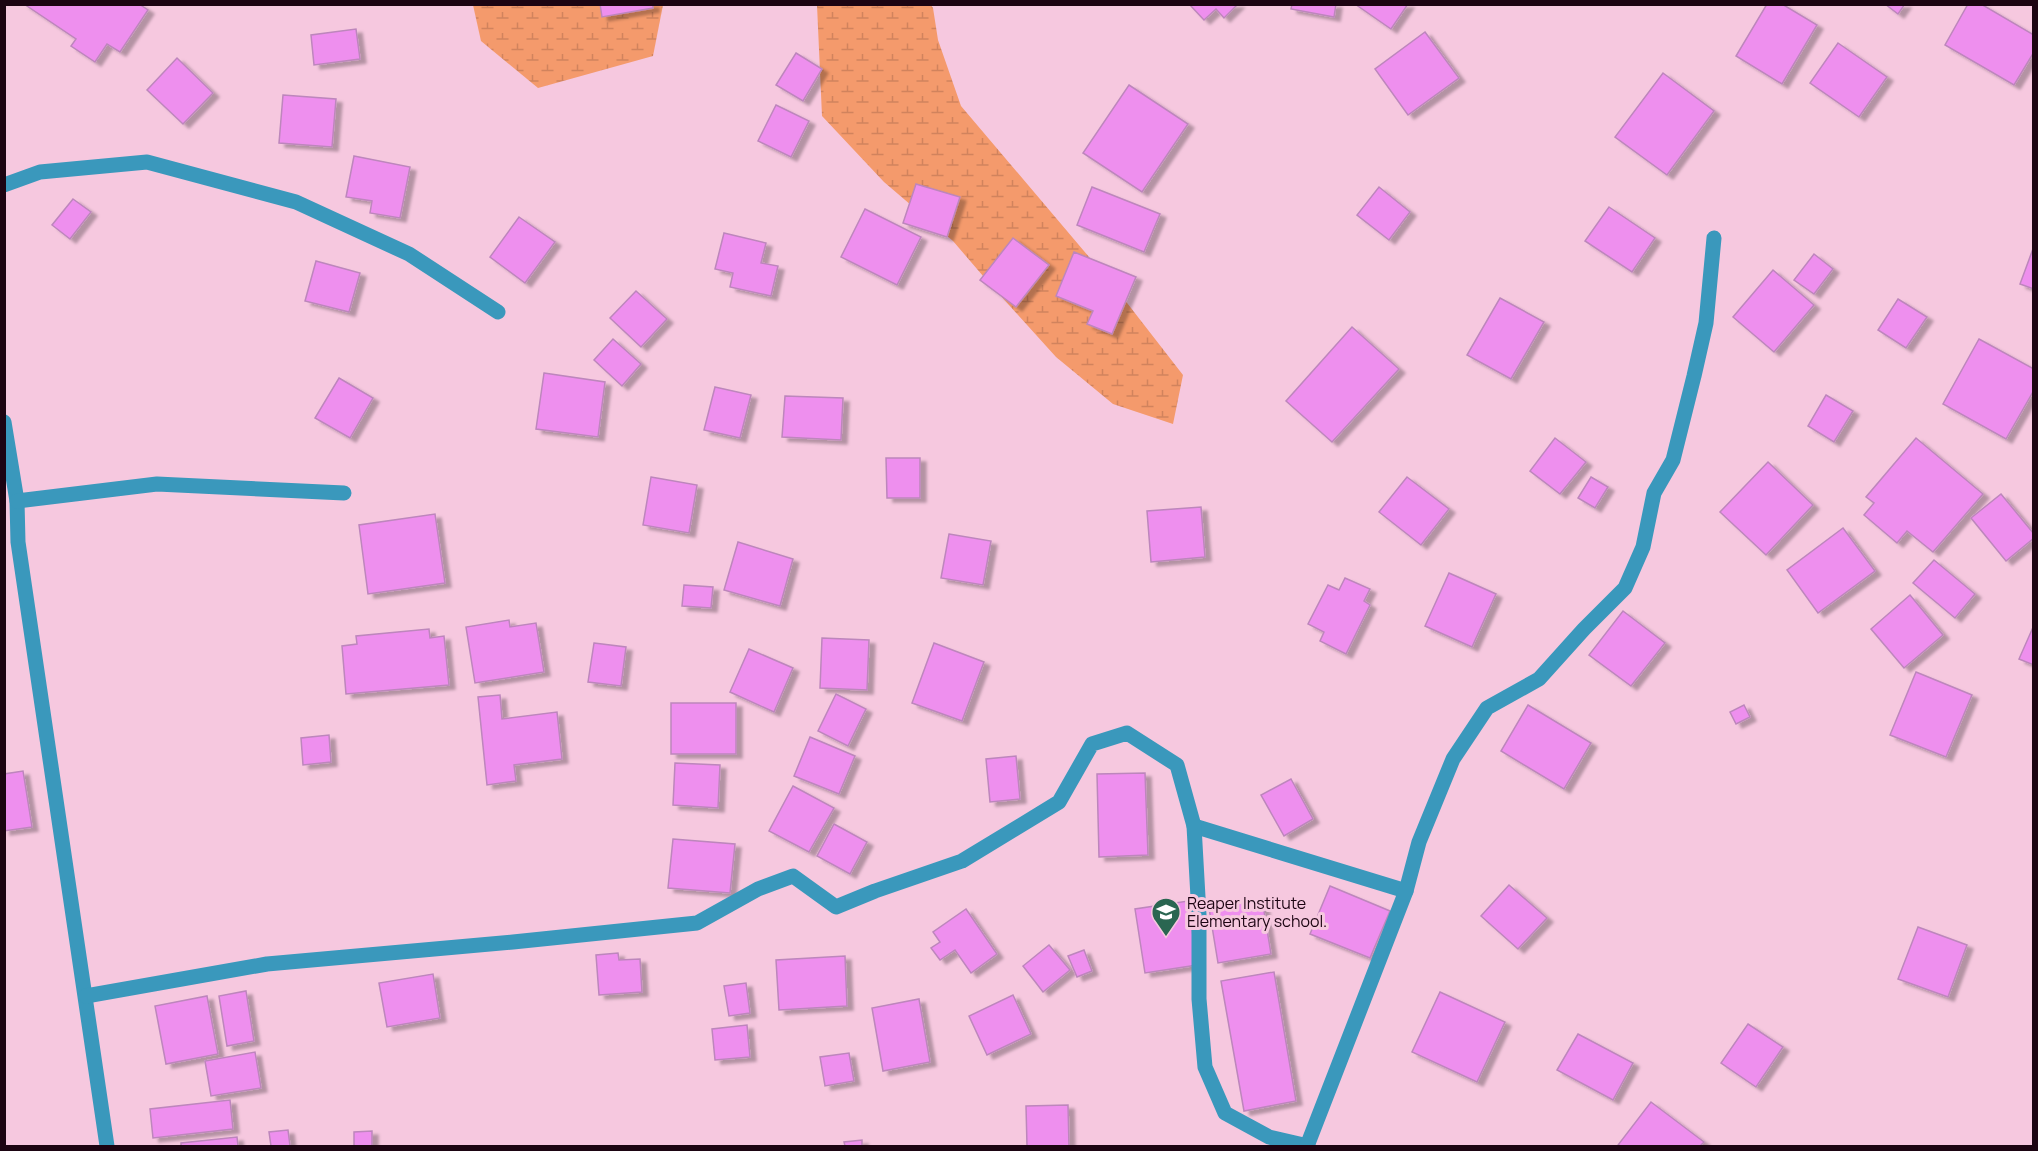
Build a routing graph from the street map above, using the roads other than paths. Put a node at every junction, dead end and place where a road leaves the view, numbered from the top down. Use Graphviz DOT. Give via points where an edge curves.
graph roads {
  1 [pos="4,185"];
  2 [pos="1714,238"];
  3 [pos="498,312"];
  4 [pos="4,422"];
  5 [pos="344,493"];
  6 [pos="17,501"];
  7 [pos="11,543"];
  8 [pos="1194,826"];
  9 [pos="1406,891"];
  10 [pos="86,996"];
  11 [pos="107,1146"];
  12 [pos="1307,1146"];
  1 -- 3 [label="street" via="40,172 147,162 296,202 409,254"];
  2 -- 9 [label="street" via="1706,323 1673,460 1654,494 1643,547 1625,588 1539,679 1487,708 1453,759 1419,842"];
  4 -- 6 [label="street"];
  5 -- 6 [label="street" via="157,484"];
  6 -- 7 [label="street"];
  7 -- 10 [label="street"];
  8 -- 9 [label="street"];
  8 -- 10 [label="street" via="1177,765 1127,733 1092,744 1059,802 962,861 836,907 793,876 758,889 697,923 267,964"];
  8 -- 12 [label="street" via="1198,999 1205,1067 1225,1113 1269,1137"];
  9 -- 12 [label="street"];
  10 -- 11 [label="street"];
}
